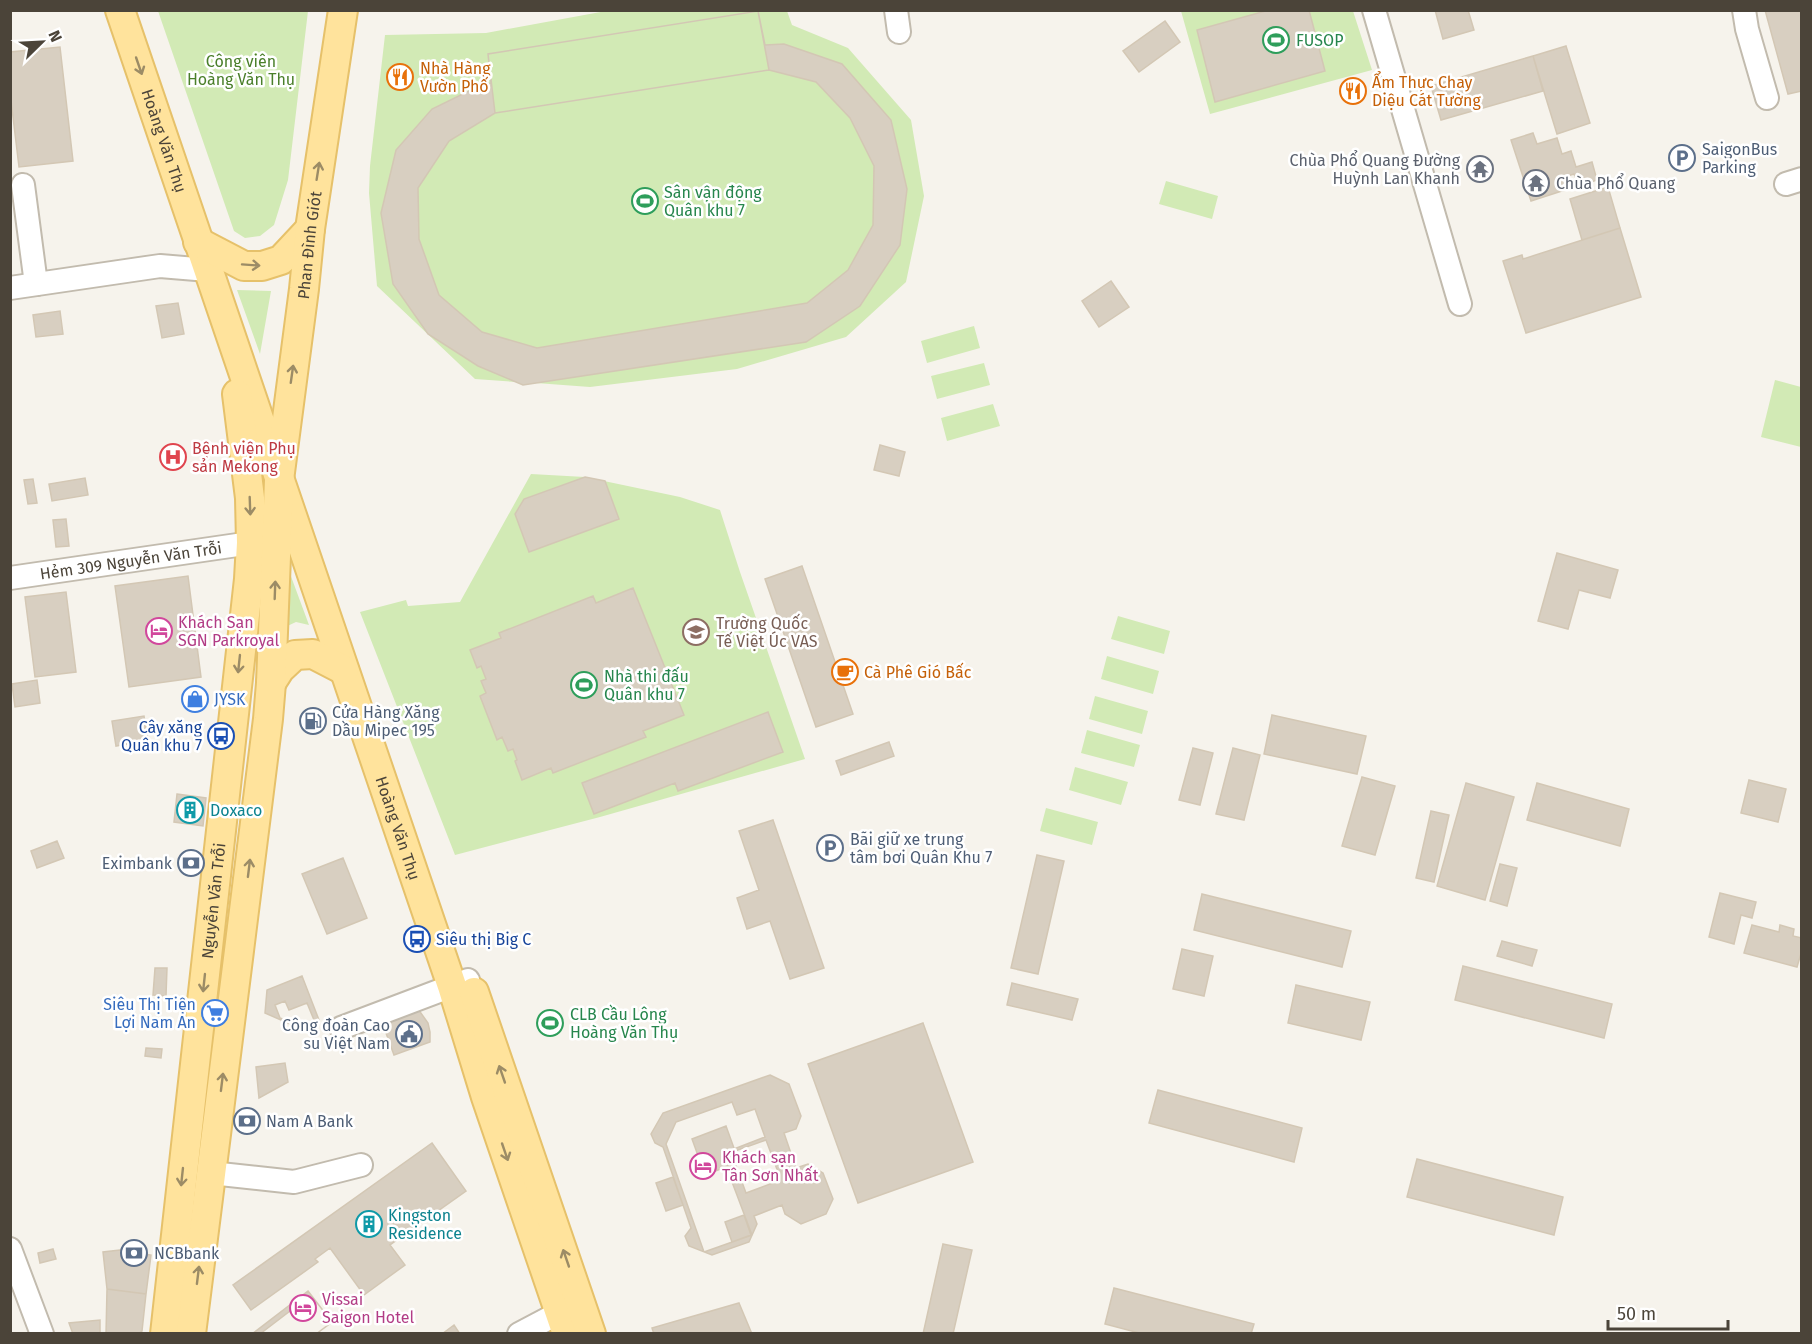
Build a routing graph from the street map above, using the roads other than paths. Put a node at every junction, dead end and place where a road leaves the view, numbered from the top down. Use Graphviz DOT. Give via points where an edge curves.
graph roads {
  1 [pos="120,10"];
  2 [pos="343,10"];
  3 [pos="1374,10"];
  4 [pos="1744,10"];
  5 [pos="1767,98"];
  6 [pos="23,185"];
  7 [pos="310,229"];
  8 [pos="198,242"];
  9 [pos="208,270"];
  10 [pos="36,284"];
  11 [pos="10,288"];
  12 [pos="1460,304"];
  13 [pos="226,324"];
  14 [pos="286,433"];
  15 [pos="279,480"];
  16 [pos="251,543"];
  17 [pos="10,578"];
  18 [pos="344,670"];
  19 [pos="271,683"];
  20 [pos="212,912"];
  21 [pos="243,917"];
  22 [pos="461,983"];
  23 [pos="341,1028"];
  24 [pos="361,1166"];
  25 [pos="211,1173"];
  26 [pos="10,1250"];
  27 [pos="569,1315"];
  28 [pos="42,1334"];
  29 [pos="165,1334"];
  30 [pos="191,1334"];
  31 [pos="519,1334"];
  32 [pos="591,1334"];
  1 -- 8 [label="main road, Hoàng Văn Thụ, one-way"];
  7 -- 2 [label="main road, Phan Đình Giót, one-way"];
  3 -- 12 [label="street"];
  4 -- 5 [label="street"];
  6 -- 10 [label="street"];
  8 -- 7 [label="main road, one-way" via="244,266 262,266 281,260"];
  14 -- 7 [label="main road, Phan Đình Giót, one-way"];
  8 -- 9 [label="main road, Hoàng Văn Thụ"];
  9 -- 10 [label="street" via="160,266"];
  9 -- 13 [label="main road, Hoàng Văn Thụ"];
  10 -- 11 [label="street"];
  13 -- 15 [label="main road, Hoàng Văn Thụ"];
  13 -- 16 [label="main road, Nguyễn Văn Trỗi, one-way" via="245,450"];
  14 -- 15 [label="main road, Phan Đình Giót"];
  14 -- 22 [label="main road, Hoàng Văn Thụ"];
  15 -- 18 [label="main road, Hoàng Văn Thụ"];
  19 -- 15 [label="main road, Nguyễn Văn Trỗi, one-way"];
  16 -- 17 [label="street, Hẻm 309 Nguyễn Văn Trỗi"];
  16 -- 20 [label="main road, Nguyễn Văn Trỗi, one-way"];
  18 -- 19 [label="main road" via="313,654 296,655"];
  18 -- 22 [label="main road, Hoàng Văn Thụ"];
  21 -- 19 [label="main road, Nguyễn Văn Trỗi, one-way"];
  20 -- 21 [label="main road"];
  20 -- 29 [label="main road, Nguyễn Văn Trỗi, one-way"];
  25 -- 21 [label="main road, Nguyễn Văn Trỗi, one-way"];
  22 -- 23 [label="street"];
  22 -- 27 [label="main road, Hoàng Văn Thụ" via="492,1112"];
  24 -- 25 [label="street" via="294,1182"];
  30 -- 25 [label="main road, Nguyễn Văn Trỗi, one-way"];
  26 -- 28 [label="street"];
  27 -- 31 [label="street"];
  27 -- 32 [label="main road, Hoàng Văn Thụ"];
}
